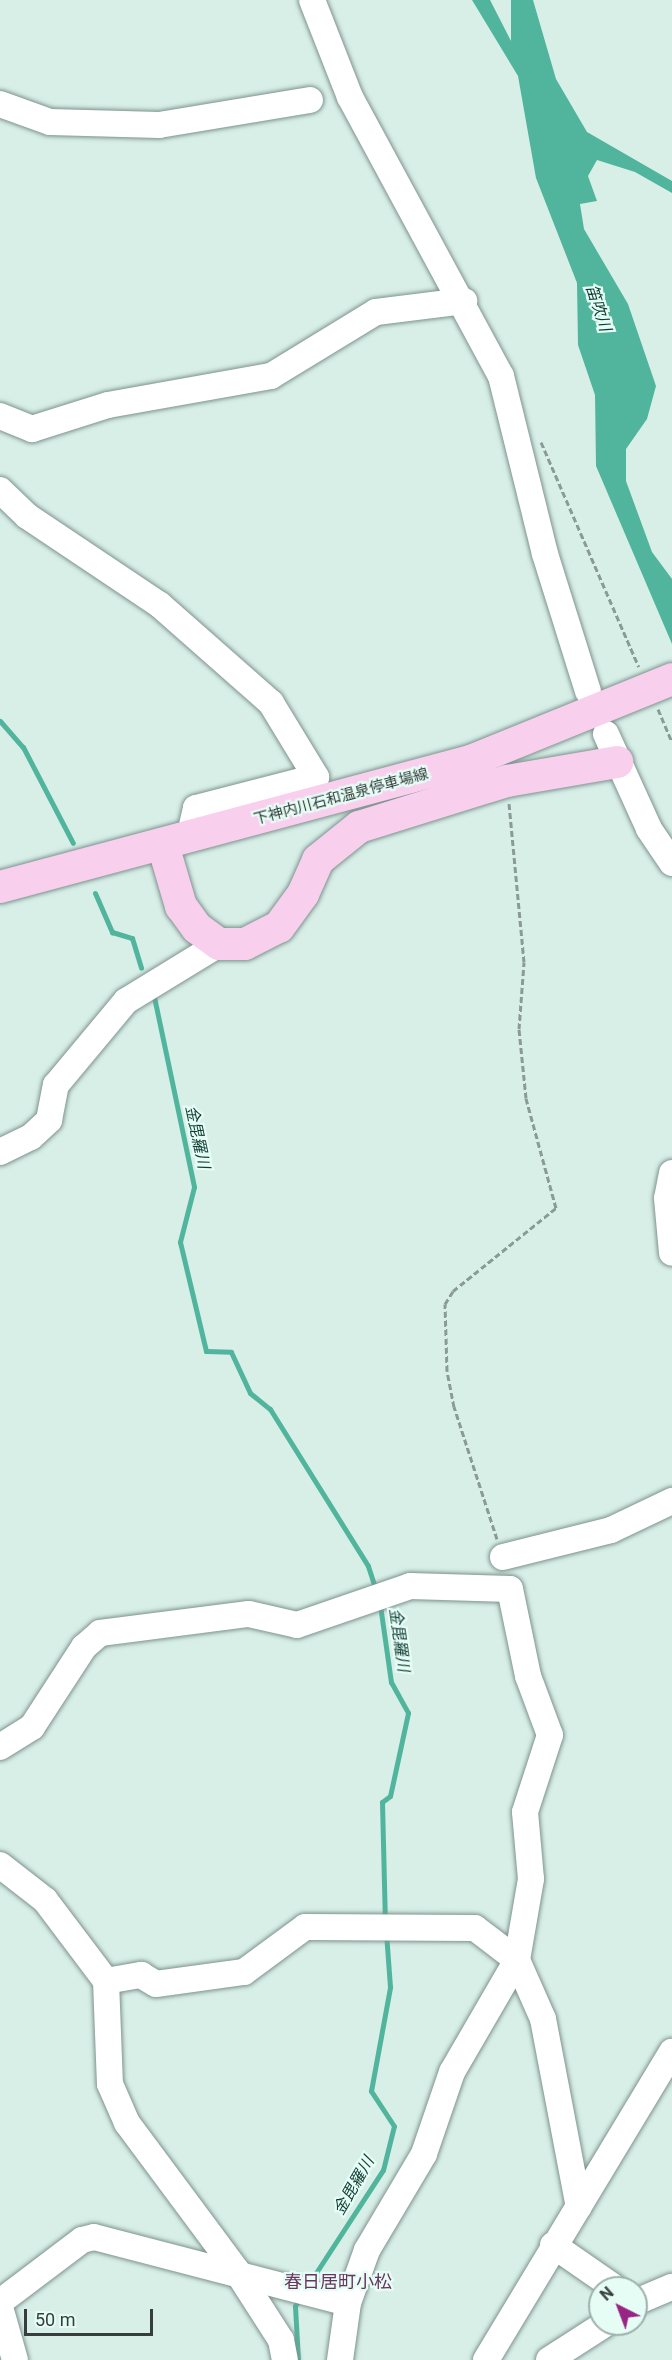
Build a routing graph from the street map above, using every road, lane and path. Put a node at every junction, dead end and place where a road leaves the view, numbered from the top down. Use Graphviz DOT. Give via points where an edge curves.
graph roads {
  1 [pos="312,0"];
  2 [pos="310,99"];
  3 [pos="0,104"];
  4 [pos="464,301"];
  5 [pos="0,416"];
  6 [pos="539,439"];
  7 [pos="0,490"];
  8 [pos="657,686"];
  9 [pos="588,691"];
  10 [pos="672,742"];
  11 [pos="611,748"];
  12 [pos="507,781"];
  13 [pos="176,842"];
  14 [pos="672,863"];
  15 [pos="0,886"];
  16 [pos="219,944"];
  17 [pos="0,1152"];
  18 [pos="672,1173"];
  19 [pos="672,1253"];
  20 [pos="672,1501"];
  21 [pos="503,1557"];
  22 [pos="0,1747"];
  23 [pos="0,1865"];
  24 [pos="517,1960"];
  25 [pos="106,1981"];
  26 [pos="672,2052"];
  27 [pos="579,2207"];
  28 [pos="553,2245"];
  29 [pos="236,2270"];
  30 [pos="598,2276"];
  31 [pos="672,2288"];
  32 [pos="648,2298"];
  33 [pos="0,2302"];
  34 [pos="348,2303"];
  35 [pos="0,2307"];
  36 [pos="588,2335"];
  37 [pos="15,2360"];
  38 [pos="285,2360"];
  39 [pos="340,2360"];
  40 [pos="486,2360"];
  41 [pos="549,2360"];
  1 -- 4 [label="street" via="350,97"];
  2 -- 3 [label="street" via="159,125 50,122"];
  4 -- 5 [label="street" via="376,312 270,376 108,405 32,429"];
  4 -- 9 [label="street" via="501,376 551,576"];
  6 -- 8 [label="path"];
  7 -- 13 [label="street" via="27,516 160,605 271,704 316,777 196,808"];
  8 -- 10 [label="path"];
  8 -- 13 [label="main road, 下神内川石和温泉停車場線" via="473,760"];
  11 -- 12 [label="main road"];
  11 -- 14 [label="street"];
  12 -- 16 [label="main road" via="359,827 318,860 303,894 279,927 245,944"];
  12 -- 21 [label="path" via="524,962 519,1029 526,1098 556,1208 453,1291 445,1304 447,1371 454,1407"];
  13 -- 15 [label="main road, 下神内川石和温泉停車場線"];
  13 -- 16 [label="main road" via="180,906"];
  16 -- 17 [label="street" via="126,1002 56,1086 49,1120 31,1137"];
  18 -- 19 [label="street" via="667,1198"];
  20 -- 21 [label="street" via="611,1530"];
  22 -- 24 [label="street" via="32,1727 84,1647 100,1633 249,1614 297,1625 410,1586 510,1589 528,1676 550,1734 525,1812 531,1879"];
  23 -- 25 [label="street" via="45,1900"];
  24 -- 25 [label="street" via="475,1928 305,1927 244,1972 156,1984 141,1976"];
  24 -- 27 [label="street" via="543,2019"];
  24 -- 34 [label="street" via="452,2072 424,2154 366,2250"];
  25 -- 29 [label="street" via="110,2085 127,2123"];
  26 -- 27 [label="street"];
  27 -- 28 [label="street"];
  28 -- 30 [label="street"];
  28 -- 40 [label="street"];
  29 -- 33 [label="street" via="94,2237 82,2240"];
  29 -- 34 [label="street"];
  29 -- 38 [label="street" via="281,2340"];
  31 -- 32 [label="street"];
  34 -- 39 [label="street"];
  35 -- 37 [label="street"];
  36 -- 41 [label="street"];
}
